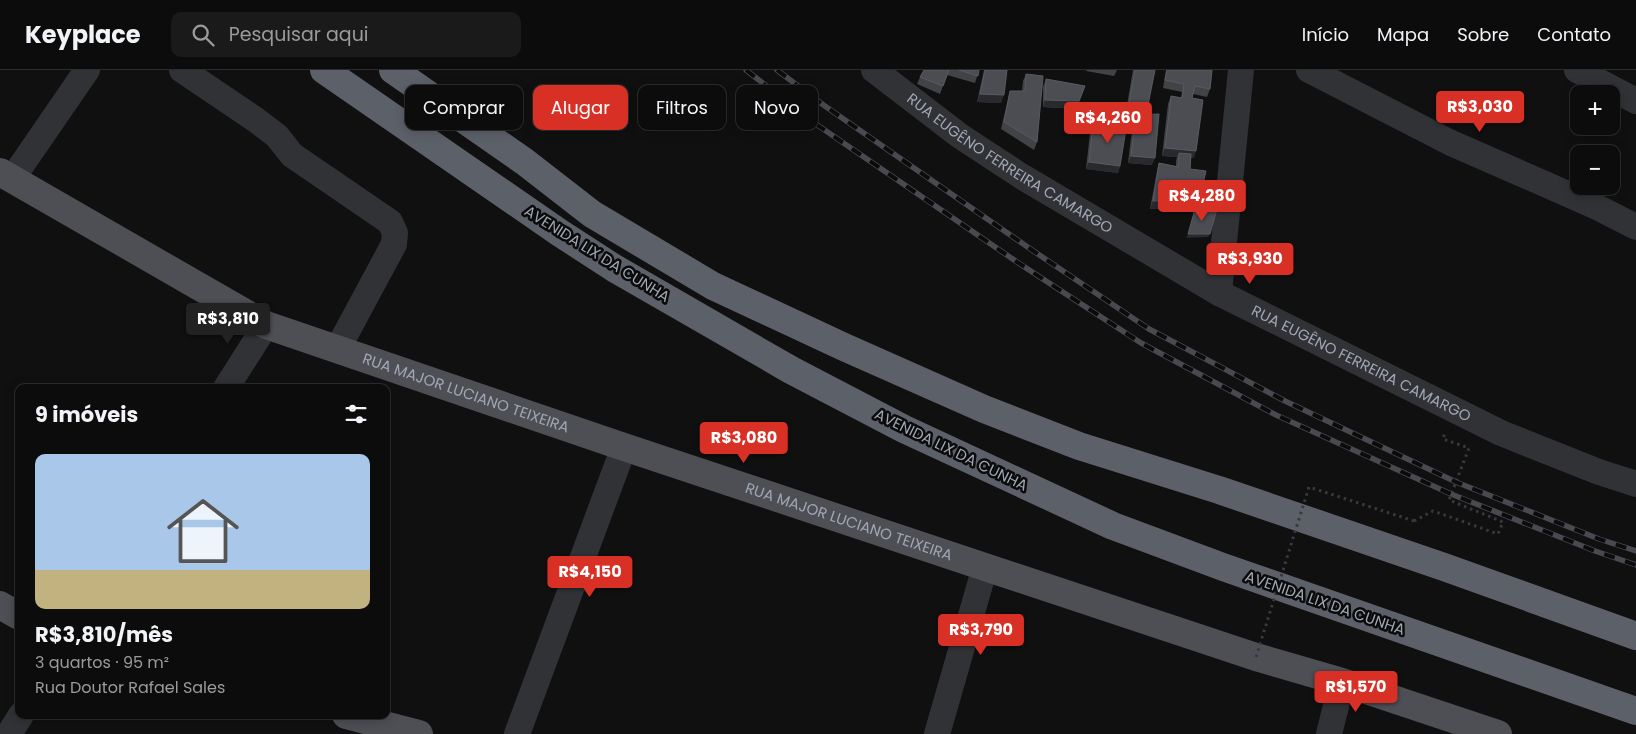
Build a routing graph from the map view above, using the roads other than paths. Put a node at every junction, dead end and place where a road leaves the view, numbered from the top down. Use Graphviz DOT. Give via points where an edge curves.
graph roads {
  1 [pos="87,70"];
  2 [pos="182,70"];
  3 [pos="324,70"];
  4 [pos="393,70"];
  5 [pos="426,70"];
  6 [pos="874,70"];
  7 [pos="1241,70"];
  8 [pos="1309,70"];
  9 [pos="1577,70"];
  10 [pos="415,85"];
  11 [pos="439,85"];
  12 [pos="1636,101"];
  13 [pos="481,130"];
  14 [pos="6,176"];
  15 [pos="1636,227"];
  16 [pos="1219,293"];
  17 [pos="266,324"];
  18 [pos="337,350"];
  19 [pos="228,384"];
  20 [pos="624,447"];
  21 [pos="1636,484"];
  22 [pos="985,567"];
  23 [pos="0,605"];
  24 [pos="15,614"];
  25 [pos="1636,636"];
  26 [pos="1342,682"];
  27 [pos="1636,711"];
  28 [pos="18,719"];
  29 [pos="361,719"];
  30 [pos="9,734"];
  31 [pos="419,734"];
  32 [pos="517,734"];
  33 [pos="937,734"];
  34 [pos="1329,734"];
  35 [pos="1498,734"];
  1 -- 14 [label="street"];
  2 -- 18 [label="street" via="277,136 292,155 390,222 395,233 394,244"];
  3 -- 27 [label="highway, AVENIDA LIX DA CUNHA" via="614,268 791,370 904,429 1113,526"];
  4 -- 10 [label="highway"];
  5 -- 11 [label="highway"];
  6 -- 16 [label="street, RUA EUGÊNO FERREIRA CAMARGO" via="960,136 1021,176"];
  7 -- 16 [label="street"];
  8 -- 15 [label="street" via="1449,142"];
  9 -- 12 [label="street"];
  13 -- 25 [label="highway" via="592,214 713,286 984,409 1079,446 1219,490"];
  14 -- 17 [label="main road, RUA MAJOR LUCIANO TEIXEIRA"];
  16 -- 21 [label="street, RUA EUGÊNO FERREIRA CAMARGO" via="1501,433"];
  17 -- 18 [label="main road, RUA MAJOR LUCIANO TEIXEIRA"];
  17 -- 19 [label="street"];
  18 -- 20 [label="main road, RUA MAJOR LUCIANO TEIXEIRA"];
  20 -- 22 [label="main road, RUA MAJOR LUCIANO TEIXEIRA"];
  20 -- 32 [label="street"];
  22 -- 26 [label="main road, RUA MAJOR LUCIANO TEIXEIRA" via="1256,657"];
  22 -- 33 [label="street"];
  23 -- 24 [label="main road"];
  26 -- 34 [label="street"];
  26 -- 35 [label="main road, RUA MAJOR LUCIANO TEIXEIRA"];
  28 -- 30 [label="street"];
  29 -- 31 [label="main road"];
}
